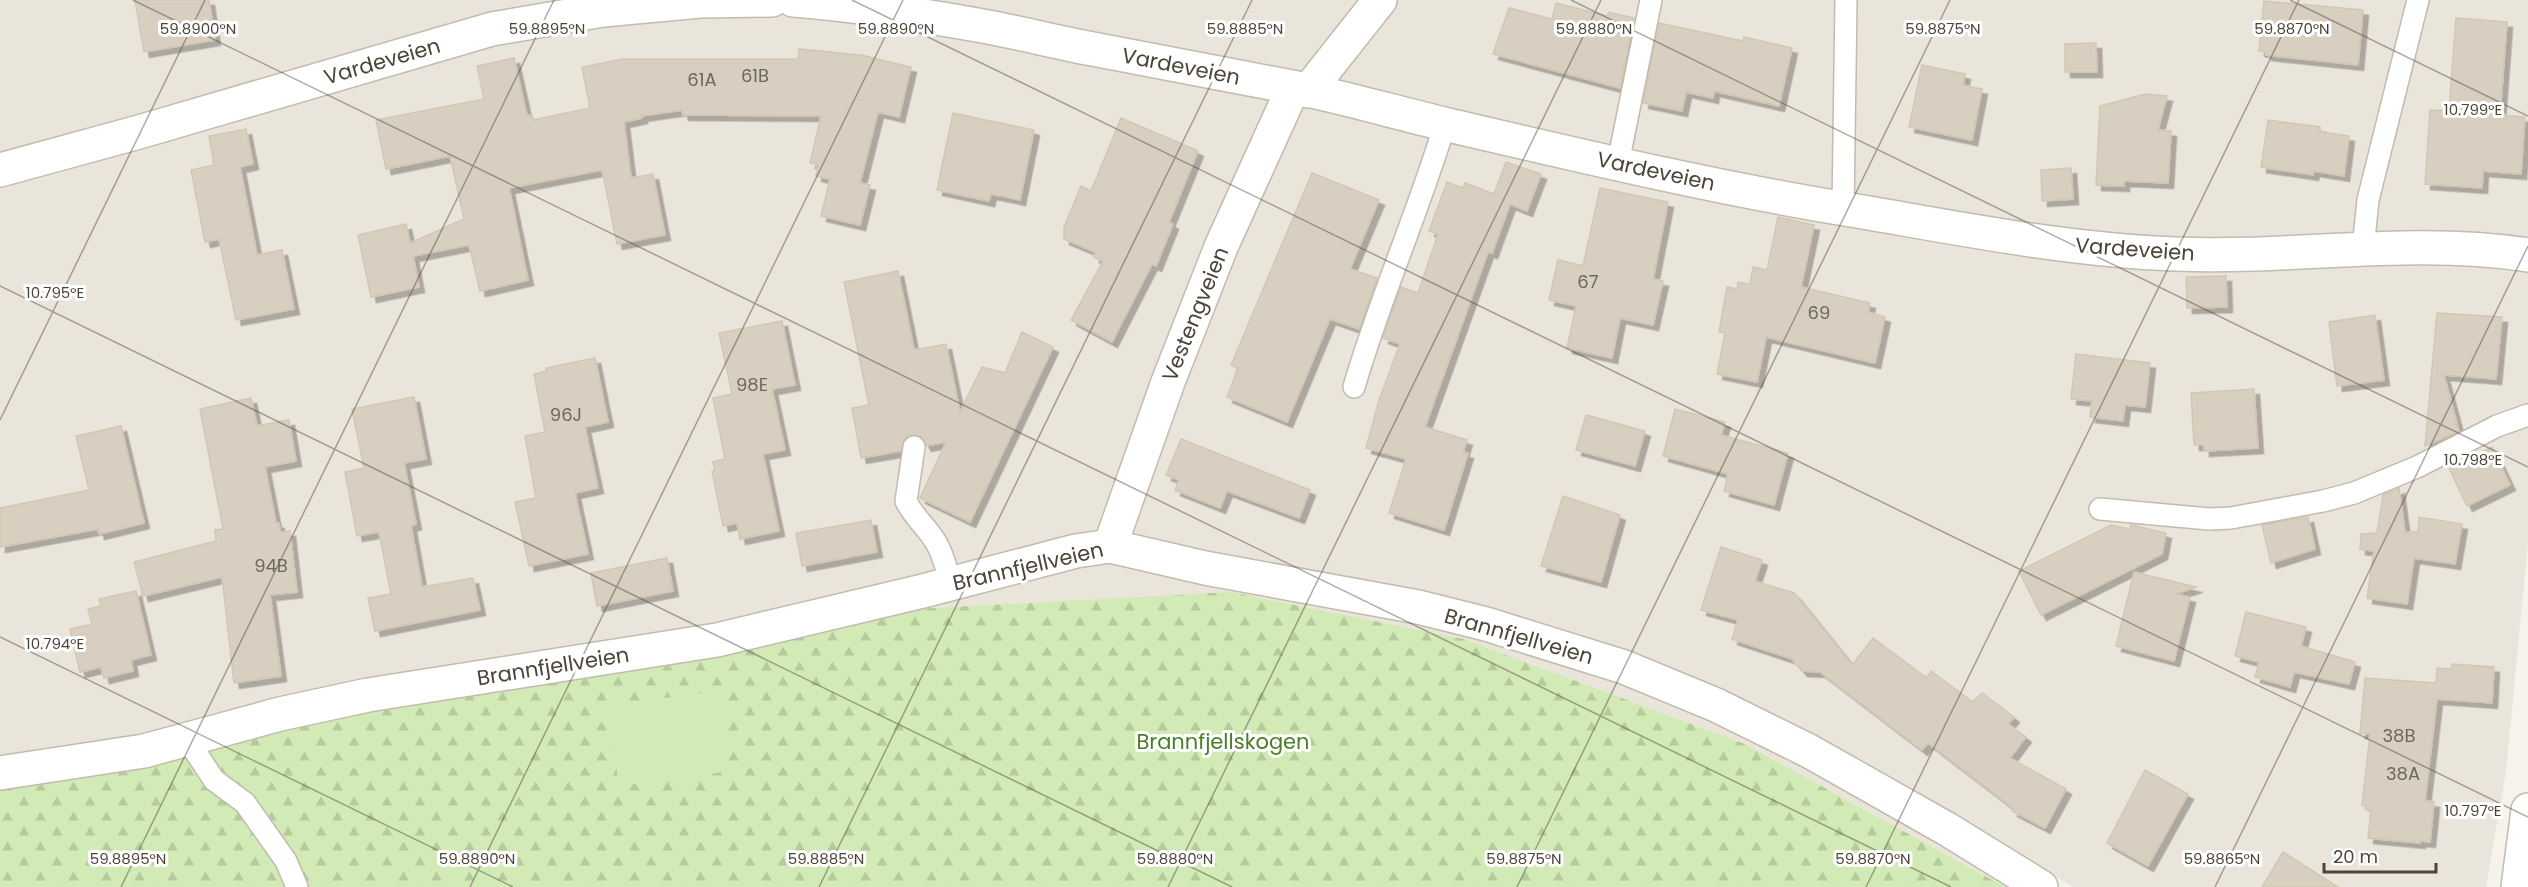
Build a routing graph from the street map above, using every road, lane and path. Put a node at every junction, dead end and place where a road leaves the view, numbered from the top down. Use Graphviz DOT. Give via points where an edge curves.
graph roads {
  1 [pos="772,0"];
  2 [pos="806,0"];
  3 [pos="1380,0"];
  4 [pos="1651,0"];
  5 [pos="1846,0"];
  6 [pos="2418,0"];
  7 [pos="1300,89"];
  8 [pos="1445,124"];
  9 [pos="1618,163"];
  10 [pos="0,170"];
  11 [pos="1843,209"];
  12 [pos="2363,249"];
  13 [pos="2528,255"];
  14 [pos="1354,387"];
  15 [pos="2528,415"];
  16 [pos="914,447"];
  17 [pos="2100,509"];
  18 [pos="1110,546"];
  19 [pos="951,584"];
  20 [pos="187,739"];
  21 [pos="0,773"];
  22 [pos="2528,810"];
  23 [pos="297,887"];
  24 [pos="2041,887"];
  25 [pos="2517,887"];
  1 -- 10 [label="street, Vardeveien" via="700,1 603,10 492,29"];
  2 -- 7 [label="street, Vardeveien" via="981,25"];
  3 -- 7 [label="street, Vestengveien"];
  4 -- 9 [label="lane"];
  5 -- 11 [label="lane"];
  6 -- 12 [label="lane" via="2368,200"];
  7 -- 8 [label="street, Vardeveien"];
  7 -- 18 [label="street, Vestengveien" via="1221,247"];
  8 -- 9 [label="street, Vardeveien"];
  8 -- 14 [label="lane"];
  9 -- 11 [label="street, Vardeveien"];
  11 -- 12 [label="street, Vardeveien" via="2108,250 2178,254"];
  12 -- 13 [label="street, Vardeveien" via="2501,250"];
  15 -- 17 [label="lane" via="2364,489 2323,501 2209,519"];
  16 -- 19 [label="lane" via="906,501 933,537"];
  18 -- 19 [label="street, Brannfjellveien"];
  18 -- 24 [label="street, Brannfjellveien" via="1204,568 1418,607 1624,667 1716,705 1809,751"];
  19 -- 20 [label="street, Brannfjellveien" via="717,640 368,695"];
  20 -- 21 [label="street, Brannfjellveien" via="144,751"];
  20 -- 23 [label="lane" via="214,780 245,802 286,861"];
  22 -- 25 [label="street"];
}
